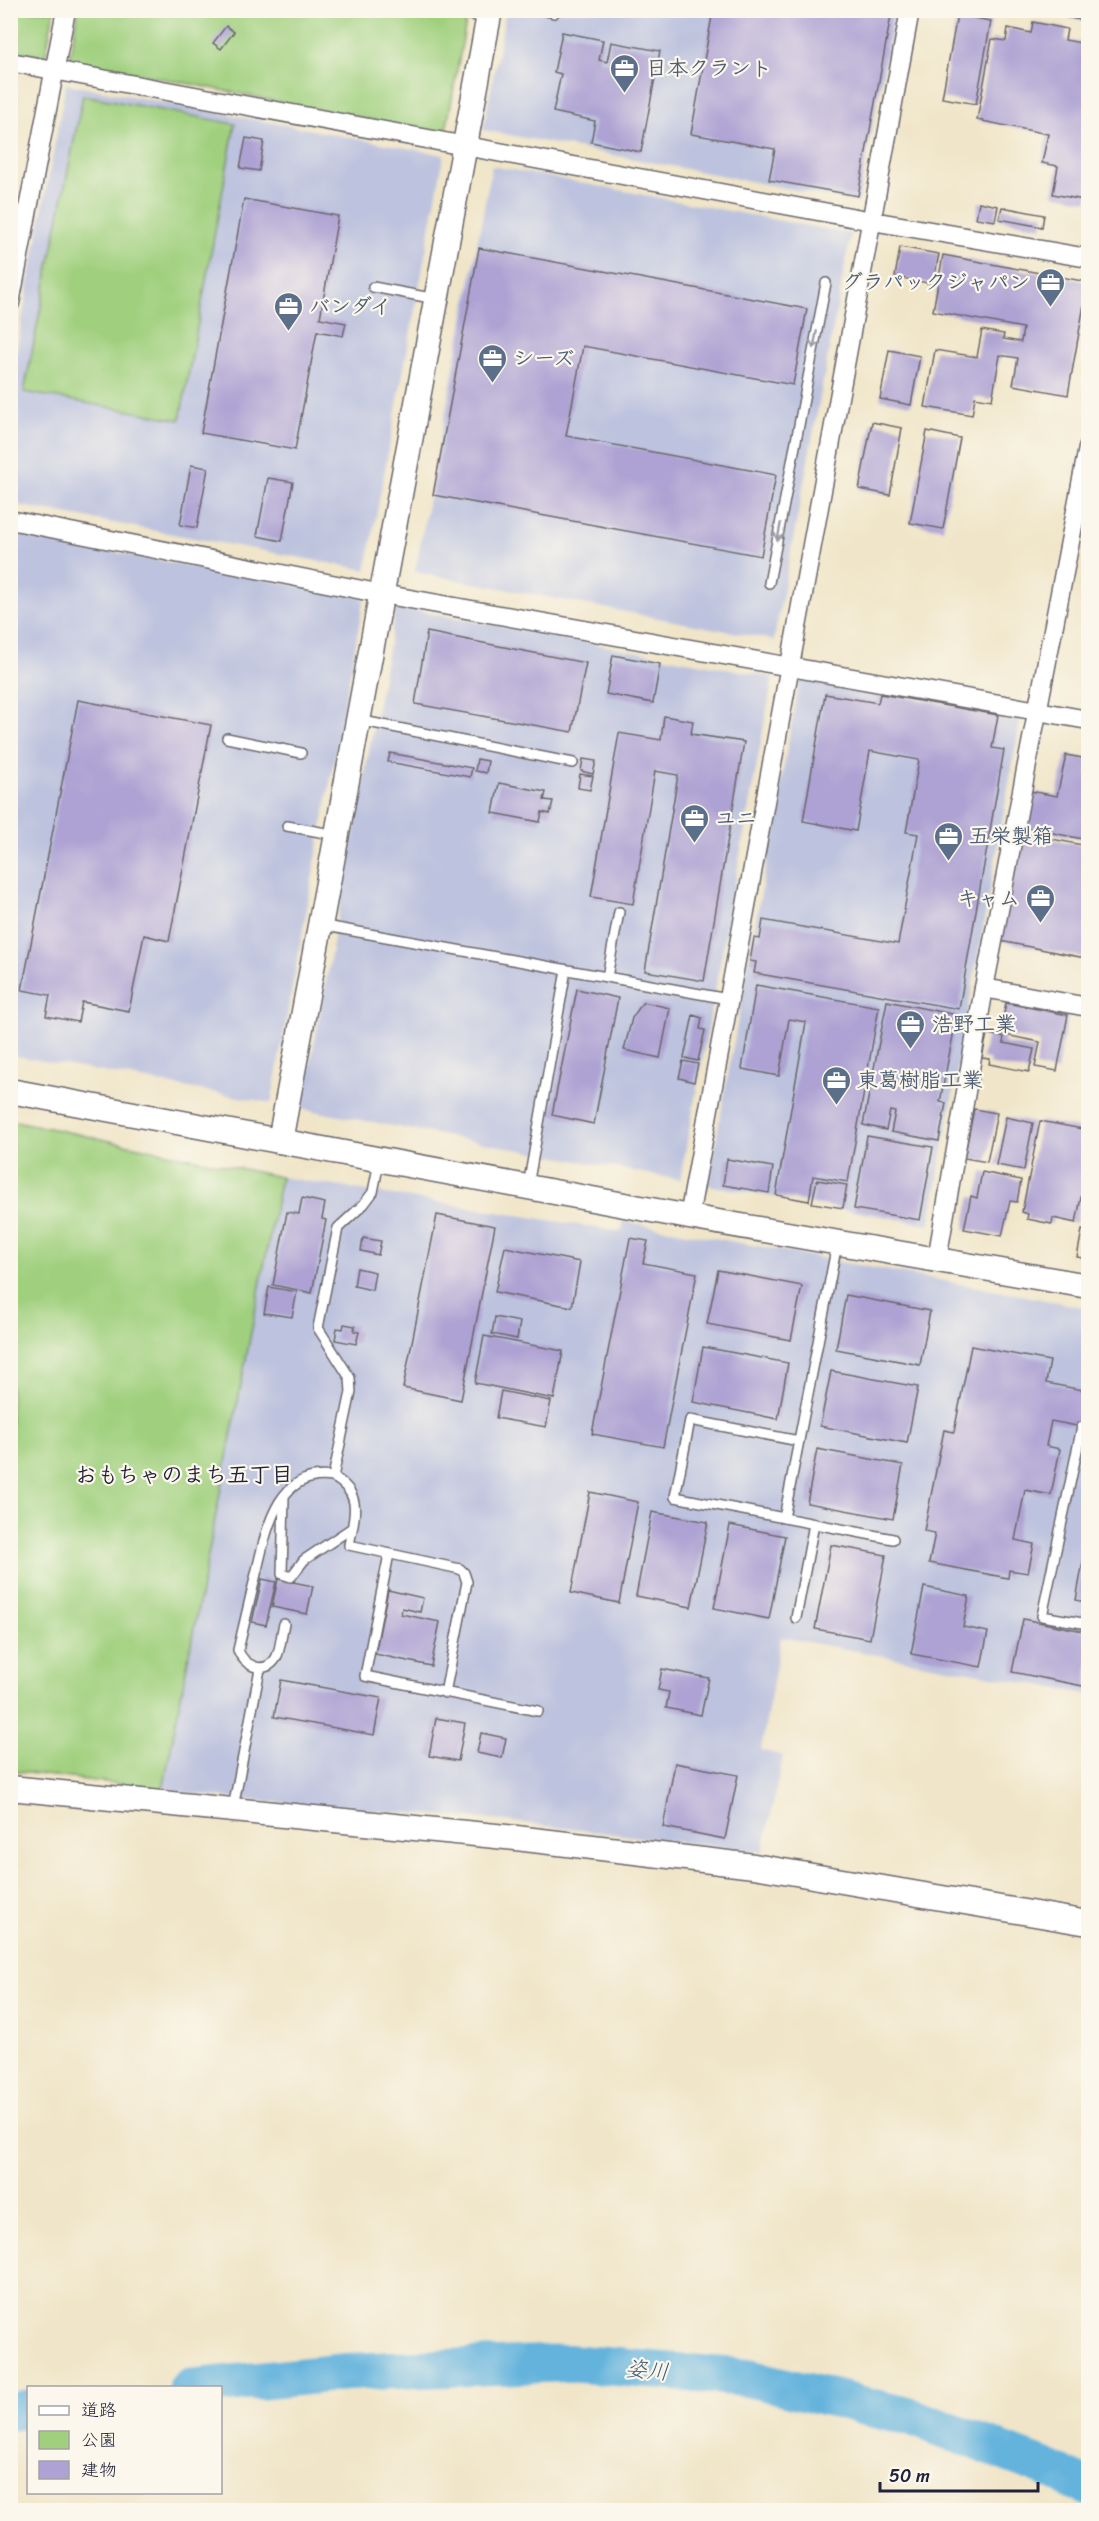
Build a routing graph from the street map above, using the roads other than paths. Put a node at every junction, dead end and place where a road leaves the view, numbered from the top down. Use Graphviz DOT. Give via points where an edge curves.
graph roads {
  1 [pos="66,10"];
  2 [pos="446,10"];
  3 [pos="543,10"];
  4 [pos="910,10"];
  5 [pos="554,13"];
  6 [pos="490,14"];
  7 [pos="10,62"];
  8 [pos="55,71"];
  9 [pos="466,146"];
  10 [pos="872,221"];
  11 [pos="1089,258"];
  12 [pos="826,283"];
  13 [pos="373,287"];
  14 [pos="437,299"];
  15 [pos="10,303"];
  16 [pos="1089,448"];
  17 [pos="1085,488"];
  18 [pos="10,520"];
  19 [pos="769,584"];
  20 [pos="382,594"];
  21 [pos="788,667"];
  22 [pos="1038,711"];
  23 [pos="358,720"];
  24 [pos="1089,720"];
  25 [pos="227,738"];
  26 [pos="301,753"];
  27 [pos="573,763"];
  28 [pos="287,826"];
  29 [pos="337,835"];
  30 [pos="619,912"];
  31 [pos="320,925"];
  32 [pos="566,970"];
  33 [pos="607,977"];
  34 [pos="984,988"];
  35 [pos="728,999"];
  36 [pos="1089,1006"];
  37 [pos="10,1091"];
  38 [pos="280,1141"];
  39 [pos="379,1160"];
  40 [pos="527,1187"];
  41 [pos="689,1217"];
  42 [pos="838,1242"];
  43 [pos="937,1259"];
  44 [pos="1089,1286"];
  45 [pos="1082,1427"];
  46 [pos="799,1442"];
  47 [pos="333,1477"];
  48 [pos="284,1496"];
  49 [pos="784,1518"];
  50 [pos="814,1524"];
  51 [pos="352,1527"];
  52 [pos="893,1539"];
  53 [pos="389,1554"];
  54 [pos="796,1618"];
  55 [pos="284,1624"];
  56 [pos="1089,1624"];
  57 [pos="260,1669"];
  58 [pos="446,1693"];
  59 [pos="538,1711"];
  60 [pos="10,1788"];
  61 [pos="232,1811"];
  62 [pos="1089,1923"];
  1 -- 8 [label="street"];
  2 -- 6 [label="lane"];
  3 -- 5 [label="lane"];
  4 -- 10 [label="street"];
  6 -- 9 [label="street"];
  7 -- 8 [label="street"];
  8 -- 9 [label="street"];
  8 -- 15 [label="street"];
  9 -- 10 [label="street"];
  9 -- 14 [label="street"];
  10 -- 11 [label="street"];
  10 -- 21 [label="street"];
  12 -- 19 [label="lane, one-way"];
  13 -- 14 [label="lane"];
  14 -- 20 [label="street"];
  16 -- 17 [label="street"];
  17 -- 22 [label="street"];
  18 -- 20 [label="street"];
  20 -- 21 [label="street"];
  20 -- 23 [label="street"];
  21 -- 22 [label="street"];
  21 -- 35 [label="street"];
  22 -- 24 [label="street"];
  22 -- 34 [label="street"];
  23 -- 27 [label="lane"];
  23 -- 29 [label="street"];
  25 -- 26 [label="lane"];
  28 -- 29 [label="lane"];
  29 -- 31 [label="street"];
  30 -- 33 [label="lane"];
  31 -- 32 [label="lane"];
  31 -- 38 [label="street"];
  32 -- 33 [label="lane"];
  32 -- 40 [label="lane"];
  33 -- 35 [label="lane"];
  34 -- 36 [label="street"];
  34 -- 43 [label="street"];
  35 -- 41 [label="street"];
  37 -- 38 [label="street"];
  38 -- 39 [label="street"];
  39 -- 40 [label="street"];
  39 -- 47 [label="lane" via="373,1191 338,1228 318,1328 350,1378 351,1392"];
  40 -- 41 [label="street"];
  41 -- 42 [label="street"];
  42 -- 43 [label="street"];
  42 -- 46 [label="lane"];
  43 -- 44 [label="street"];
  45 -- 56 [label="lane" via="1042,1616"];
  46 -- 49 [label="lane"];
  46 -- 49 [label="lane" via="690,1420 681,1464 675,1497"];
  47 -- 48 [label="lane" via="299,1481"];
  47 -- 51 [label="lane" via="352,1493"];
  48 -- 51 [label="lane" via="282,1574 291,1577 304,1560"];
  48 -- 57 [label="lane" via="270,1519 238,1650 241,1658"];
  49 -- 50 [label="lane"];
  50 -- 52 [label="lane"];
  50 -- 54 [label="lane"];
  51 -- 53 [label="lane" via="349,1545"];
  53 -- 58 [label="lane" via="464,1573 467,1582"];
  53 -- 58 [label="lane" via="365,1676"];
  55 -- 57 [label="lane" via="276,1657"];
  57 -- 61 [label="lane"];
  58 -- 59 [label="lane"];
  60 -- 61 [label="street"];
  61 -- 62 [label="street" via="754,1866"];
}
